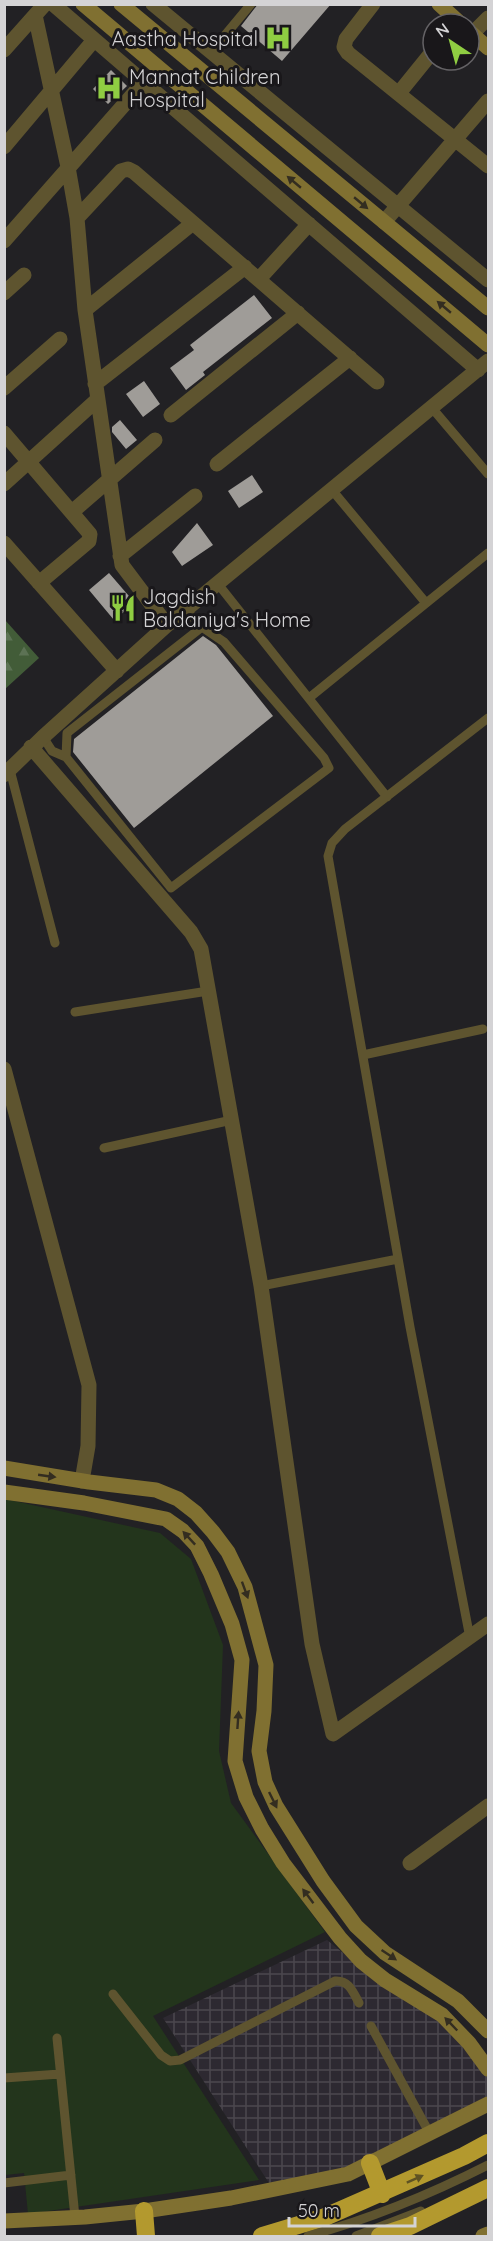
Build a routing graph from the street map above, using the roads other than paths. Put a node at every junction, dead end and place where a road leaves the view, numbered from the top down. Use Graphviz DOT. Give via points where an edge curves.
graph roads {
  1 [pos="53,4"];
  2 [pos="83,4"];
  3 [pos="122,4"];
  4 [pos="153,4"];
  5 [pos="251,4"];
  6 [pos="373,4"];
  7 [pos="40,10"];
  8 [pos="94,40"];
  9 [pos="4,50"];
  10 [pos="211,52"];
  11 [pos="421,66"];
  12 [pos="144,82"];
  13 [pos="51,91"];
  14 [pos="399,93"];
  15 [pos="489,101"];
  16 [pos="456,139"];
  17 [pos="4,147"];
  18 [pos="489,166"];
  19 [pos="68,167"];
  20 [pos="398,205"];
  21 [pos="77,218"];
  22 [pos="384,222"];
  23 [pos="194,223"];
  24 [pos="309,224"];
  25 [pos="4,241"];
  26 [pos="245,267"];
  27 [pos="24,275"];
  28 [pos="260,279"];
  29 [pos="489,280"];
  30 [pos="4,293"];
  31 [pos="489,308"];
  32 [pos="85,310"];
  33 [pos="298,313"];
  34 [pos="60,339"];
  35 [pos="489,345"];
  36 [pos="350,358"];
  37 [pos="483,366"];
  38 [pos="8,379"];
  39 [pos="377,381"];
  40 [pos="96,391"];
  41 [pos="432,408"];
  42 [pos="171,415"];
  43 [pos="4,433"];
  44 [pos="155,440"];
  45 [pos="29,462"];
  46 [pos="217,464"];
  47 [pos="489,474"];
  48 [pos="109,480"];
  49 [pos="4,484"];
  50 [pos="332,490"];
  51 [pos="195,496"];
  52 [pos="72,512"];
  53 [pos="4,543"];
  54 [pos="489,553"];
  55 [pos="120,556"];
  56 [pos="39,582"];
  57 [pos="218,584"];
  58 [pos="426,603"];
  59 [pos="186,610"];
  60 [pos="167,625"];
  61 [pos="202,627"];
  62 [pos="117,671"];
  63 [pos="309,698"];
  64 [pos="489,718"];
  65 [pos="43,736"];
  66 [pos="31,747"];
  67 [pos="66,757"];
  68 [pos="7,773"];
  69 [pos="387,797"];
  70 [pos="55,943"];
  71 [pos="208,991"];
  72 [pos="75,1012"];
  73 [pos="483,1029"];
  74 [pos="363,1055"];
  75 [pos="4,1069"];
  76 [pos="231,1120"];
  77 [pos="104,1148"];
  78 [pos="398,1259"];
  79 [pos="261,1286"];
  80 [pos="4,1468"];
  81 [pos="82,1481"];
  82 [pos="4,1492"];
  83 [pos="489,1624"];
  84 [pos="471,1638"];
  85 [pos="489,1806"];
  86 [pos="410,1863"];
  87 [pos="113,1994"];
  88 [pos="359,2003"];
  89 [pos="371,2026"];
  90 [pos="489,2031"];
  91 [pos="57,2038"];
  92 [pos="489,2069"];
  93 [pos="60,2074"];
  94 [pos="4,2078"];
  95 [pos="489,2104"];
  96 [pos="430,2134"];
  97 [pos="489,2143"];
  98 [pos="370,2163"];
  99 [pos="489,2165"];
  100 [pos="70,2175"];
  101 [pos="489,2181"];
  102 [pos="4,2183"];
  103 [pos="489,2188"];
  104 [pos="382,2194"];
  105 [pos="144,2211"];
  106 [pos="75,2217"];
  107 [pos="4,2221"];
  108 [pos="489,2234"];
  109 [pos="146,2236"];
  110 [pos="262,2236"];
  111 [pos="308,2236"];
  112 [pos="356,2236"];
  113 [pos="382,2236"];
  114 [pos="483,2236"];
  1 -- 8 [label="street"];
  35 -- 2 [label="street, one-way"];
  3 -- 22 [label="street, one-way"];
  4 -- 10 [label="street"];
  5 -- 10 [label="lane"];
  6 -- 14 [label="street" via="344,47"];
  7 -- 9 [label="street"];
  7 -- 13 [label="street"];
  8 -- 12 [label="street"];
  8 -- 13 [label="street"];
  10 -- 20 [label="street"];
  11 -- 14 [label="street"];
  12 -- 19 [label="street"];
  12 -- 24 [label="street"];
  13 -- 17 [label="street"];
  13 -- 19 [label="street"];
  14 -- 16 [label="street"];
  15 -- 16 [label="street"];
  16 -- 18 [label="street"];
  16 -- 20 [label="street"];
  19 -- 21 [label="street"];
  19 -- 25 [label="street"];
  20 -- 22 [label="street"];
  20 -- 29 [label="street"];
  21 -- 23 [label="street" via="121,171 128,169"];
  21 -- 32 [label="street"];
  22 -- 31 [label="street"];
  23 -- 26 [label="street"];
  23 -- 32 [label="street"];
  24 -- 28 [label="street"];
  24 -- 37 [label="street"];
  26 -- 28 [label="street"];
  26 -- 40 [label="street"];
  27 -- 30 [label="street"];
  28 -- 33 [label="street"];
  32 -- 40 [label="street"];
  33 -- 36 [label="street"];
  33 -- 42 [label="street"];
  34 -- 38 [label="street"];
  36 -- 39 [label="street"];
  36 -- 46 [label="street"];
  37 -- 41 [label="street"];
  40 -- 45 [label="street"];
  40 -- 48 [label="street"];
  41 -- 47 [label="lane"];
  41 -- 50 [label="street"];
  43 -- 45 [label="street"];
  44 -- 48 [label="street"];
  45 -- 49 [label="street"];
  45 -- 52 [label="street"];
  48 -- 52 [label="street"];
  48 -- 55 [label="street"];
  50 -- 57 [label="street"];
  50 -- 58 [label="lane"];
  51 -- 55 [label="street"];
  52 -- 56 [label="street" via="91,538"];
  53 -- 56 [label="street"];
  54 -- 58 [label="lane"];
  55 -- 60 [label="street" via="126,572"];
  56 -- 62 [label="street"];
  57 -- 59 [label="street"];
  57 -- 63 [label="lane"];
  58 -- 63 [label="lane"];
  59 -- 60 [label="street"];
  59 -- 61 [label="lane"];
  60 -- 62 [label="street"];
  61 -- 67 [label="lane" via="67,733"];
  61 -- 67 [label="lane" via="224,642 324,758 328,768 171,888"];
  62 -- 65 [label="street"];
  63 -- 69 [label="lane"];
  64 -- 69 [label="lane"];
  65 -- 66 [label="street"];
  65 -- 67 [label="lane" via="52,751"];
  66 -- 68 [label="street"];
  66 -- 71 [label="street" via="191,932 201,949"];
  68 -- 70 [label="lane"];
  69 -- 74 [label="lane" via="345,829 332,843 328,856"];
  71 -- 72 [label="lane"];
  71 -- 76 [label="street"];
  73 -- 74 [label="lane"];
  74 -- 78 [label="lane"];
  75 -- 81 [label="street" via="89,1386 88,1446"];
  76 -- 77 [label="lane"];
  76 -- 79 [label="street"];
  78 -- 79 [label="lane"];
  78 -- 84 [label="lane"];
  79 -- 84 [label="street" via="312,1644 333,1734"];
  80 -- 81 [label="street, one-way"];
  81 -- 90 [label="street, one-way" via="156,1490 178,1499 196,1513 223,1545 245,1587 266,1665 259,1751 265,1782 276,1806 356,1926 385,1953 458,2001"];
  92 -- 82 [label="street, one-way" via="442,2015 361,1961 283,1863 262,1829 246,1797 235,1761 242,1660 232,1624 197,1546 166,1519"];
  83 -- 84 [label="street"];
  85 -- 86 [label="street"];
  87 -- 88 [label="lane" via="170,2061 180,2060 335,1981 348,1984"];
  89 -- 96 [label="lane"];
  91 -- 93 [label="lane"];
  93 -- 94 [label="lane"];
  93 -- 100 [label="lane"];
  95 -- 96 [label="street"];
  96 -- 98 [label="street"];
  104 -- 97 [label="highway, one-way"];
  98 -- 104 [label="highway"];
  98 -- 105 [label="street" via="348,2174"];
  99 -- 111 [label="lane" via="407,2202"];
  100 -- 102 [label="lane"];
  100 -- 106 [label="lane"];
  101 -- 112 [label="lane"];
  103 -- 113 [label="highway"];
  104 -- 110 [label="highway"];
  105 -- 106 [label="street"];
  105 -- 109 [label="highway"];
  106 -- 107 [label="street"];
  108 -- 114 [label="street"];
}
